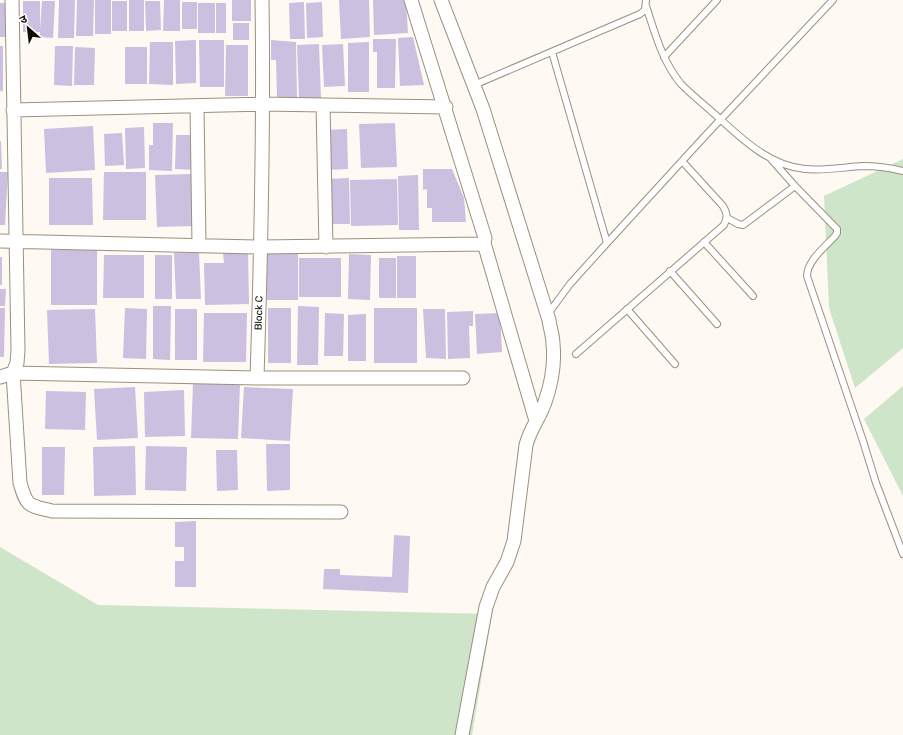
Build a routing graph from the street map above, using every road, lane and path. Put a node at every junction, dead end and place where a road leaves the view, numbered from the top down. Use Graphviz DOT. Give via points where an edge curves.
graph roads {
  1 [pos="12,0"];
  2 [pos="262,0"];
  3 [pos="412,0"];
  4 [pos="441,0"];
  5 [pos="717,0"];
  6 [pos="833,0"];
  7 [pos="646,3"];
  8 [pos="552,52"];
  9 [pos="664,58"];
  10 [pos="474,85"];
  11 [pos="263,104"];
  12 [pos="323,105"];
  13 [pos="198,106"];
  14 [pos="9,107"];
  15 [pos="446,107"];
  16 [pos="720,119"];
  17 [pos="771,159"];
  18 [pos="682,161"];
  19 [pos="903,171"];
  20 [pos="794,186"];
  21 [pos="728,218"];
  22 [pos="0,241"];
  23 [pos="15,241"];
  24 [pos="484,242"];
  25 [pos="704,242"];
  26 [pos="607,243"];
  27 [pos="199,246"];
  28 [pos="261,247"];
  29 [pos="326,247"];
  30 [pos="670,272"];
  31 [pos="753,296"];
  32 [pos="627,309"];
  33 [pos="547,315"];
  34 [pos="717,324"];
  35 [pos="576,354"];
  36 [pos="675,364"];
  37 [pos="13,373"];
  38 [pos="0,377"];
  39 [pos="257,378"];
  40 [pos="463,378"];
  41 [pos="536,421"];
  42 [pos="341,512"];
  43 [pos="903,554"];
  44 [pos="462,735"];
  1 -- 14 [label="street"];
  2 -- 11 [label="street, Block C"];
  3 -- 15 [label="street"];
  4 -- 10 [label="street"];
  5 -- 9 [label="lane"];
  6 -- 16 [label="lane"];
  7 -- 8 [label="lane" via="645,10 640,14"];
  7 -- 9 [label="lane"];
  8 -- 10 [label="lane"];
  8 -- 26 [label="lane"];
  9 -- 16 [label="lane" via="681,84"];
  10 -- 33 [label="street"];
  11 -- 12 [label="street"];
  11 -- 13 [label="street"];
  11 -- 28 [label="street, Block C"];
  12 -- 15 [label="street"];
  12 -- 29 [label="street"];
  13 -- 14 [label="street"];
  13 -- 27 [label="street"];
  14 -- 23 [label="street"];
  15 -- 24 [label="street" via="483,231"];
  16 -- 17 [label="lane" via="739,137"];
  16 -- 18 [label="lane"];
  17 -- 19 [label="lane" via="804,169 864,166"];
  17 -- 20 [label="lane"];
  18 -- 21 [label="lane" via="722,206"];
  18 -- 26 [label="lane"];
  20 -- 21 [label="lane" via="743,225"];
  20 -- 43 [label="lane" via="837,229 835,236 810,264 807,276 876,483"];
  21 -- 25 [label="lane" via="724,225"];
  22 -- 23 [label="street"];
  23 -- 27 [label="street"];
  23 -- 37 [label="street" via="18,350"];
  24 -- 29 [label="street"];
  24 -- 41 [label="street"];
  25 -- 30 [label="lane"];
  25 -- 31 [label="lane"];
  26 -- 33 [label="lane" via="570,284"];
  27 -- 28 [label="street"];
  28 -- 29 [label="street"];
  28 -- 39 [label="street, Block C"];
  30 -- 32 [label="lane"];
  30 -- 34 [label="lane"];
  32 -- 35 [label="lane"];
  32 -- 36 [label="lane"];
  33 -- 41 [label="street" via="553,343 552,369 545,402"];
  37 -- 38 [label="street"];
  37 -- 39 [label="street"];
  37 -- 42 [label="street" via="20,483 25,499 32,506 52,511"];
  39 -- 40 [label="street"];
  41 -- 44 [label="street" via="526,445 514,541 486,607"];
}
